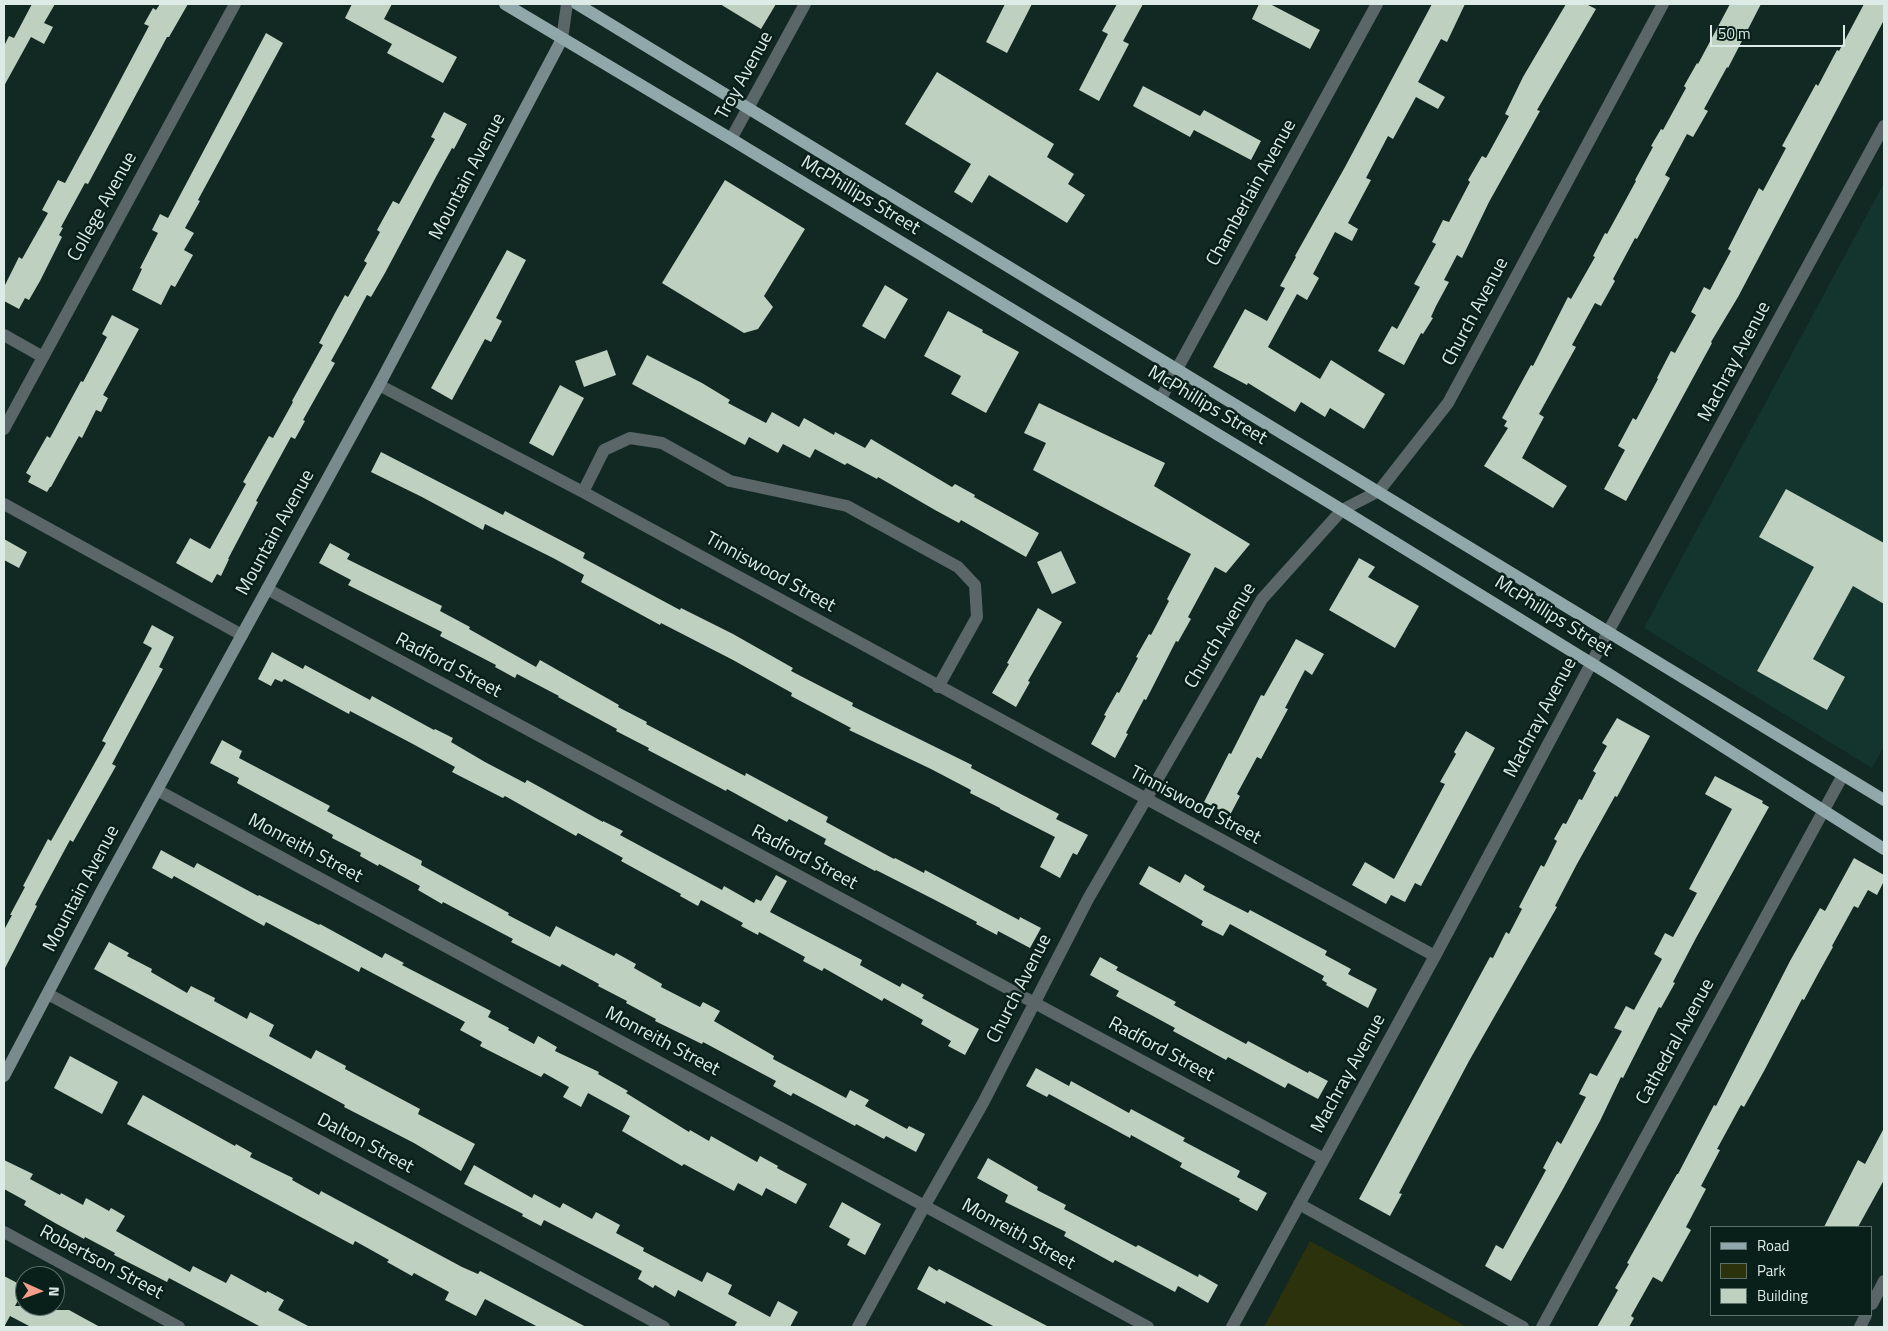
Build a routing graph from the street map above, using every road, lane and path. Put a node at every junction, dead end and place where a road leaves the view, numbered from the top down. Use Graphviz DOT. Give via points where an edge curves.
graph roads {
  1 [pos="235,4"];
  2 [pos="505,4"];
  3 [pos="567,4"];
  4 [pos="577,4"];
  5 [pos="805,4"];
  6 [pos="1377,4"];
  7 [pos="1663,4"];
  8 [pos="562,39"];
  9 [pos="749,108"];
  10 [pos="1884,126"];
  11 [pos="731,139"];
  12 [pos="4,336"];
  13 [pos="43,357"];
  14 [pos="1178,368"];
  15 [pos="379,385"];
  16 [pos="1160,400"];
  17 [pos="4,429"];
  18 [pos="1379,490"];
  19 [pos="583,492"];
  20 [pos="4,504"];
  21 [pos="1342,510"];
  22 [pos="268,590"];
  23 [pos="1608,632"];
  24 [pos="242,635"];
  25 [pos="1592,663"];
  26 [pos="938,688"];
  27 [pos="1842,775"];
  28 [pos="157,790"];
  29 [pos="1146,800"];
  30 [pos="1884,800"];
  31 [pos="1823,811"];
  32 [pos="1884,849"];
  33 [pos="1434,956"];
  34 [pos="48,994"];
  35 [pos="1034,1003"];
  36 [pos="4,1076"];
  37 [pos="1324,1159"];
  38 [pos="1299,1204"];
  39 [pos="925,1205"];
  40 [pos="4,1232"];
  41 [pos="1884,1281"];
  42 [pos="1873,1302"];
  43 [pos="180,1327"];
  44 [pos="664,1327"];
  45 [pos="858,1327"];
  46 [pos="1148,1327"];
  47 [pos="1232,1327"];
  48 [pos="1524,1327"];
  49 [pos="1542,1327"];
  1 -- 13 [label="street, College Avenue"];
  2 -- 8 [label="main road, McPhillips Street"];
  3 -- 8 [label="street, Mountain Avenue"];
  4 -- 9 [label="main road, McPhillips Street"];
  5 -- 9 [label="street, Troy Avenue"];
  6 -- 14 [label="street, Chamberlain Avenue"];
  7 -- 18 [label="street, Church Avenue" via="1448,403"];
  8 -- 11 [label="main road, McPhillips Street"];
  8 -- 15 [label="main road, Mountain Avenue"];
  9 -- 11 [label="street, Troy Avenue"];
  9 -- 14 [label="main road, McPhillips Street"];
  10 -- 23 [label="street, Machray Avenue"];
  11 -- 16 [label="main road, McPhillips Street"];
  12 -- 13 [label="street"];
  13 -- 17 [label="street, College Avenue"];
  14 -- 16 [label="street, Chamberlain Avenue"];
  14 -- 18 [label="main road, McPhillips Street"];
  15 -- 19 [label="street, Tinniswood Street"];
  15 -- 22 [label="main road, Mountain Avenue"];
  16 -- 21 [label="main road, McPhillips Street"];
  18 -- 21 [label="street, Church Avenue"];
  18 -- 23 [label="main road, McPhillips Street"];
  19 -- 26 [label="street, Tinniswood Street"];
  19 -- 26 [label="street" via="604,450 630,438 662,444 730,480 847,506 958,567 975,585 977,617"];
  20 -- 24 [label="street"];
  21 -- 25 [label="main road, McPhillips Street"];
  21 -- 29 [label="street, Church Avenue" via="1262,599"];
  22 -- 24 [label="main road, Mountain Avenue"];
  22 -- 35 [label="street, Radford Street"];
  23 -- 25 [label="street, Machray Avenue"];
  23 -- 27 [label="main road, McPhillips Street"];
  24 -- 28 [label="main road, Mountain Avenue"];
  25 -- 31 [label="main road, McPhillips Street"];
  25 -- 33 [label="street, Machray Avenue"];
  26 -- 29 [label="street, Tinniswood Street"];
  27 -- 30 [label="main road, McPhillips Street"];
  27 -- 31 [label="street, Cathedral Avenue"];
  28 -- 34 [label="main road, Mountain Avenue"];
  28 -- 39 [label="street, Monreith Street"];
  29 -- 33 [label="street, Tinniswood Street"];
  29 -- 35 [label="street, Church Avenue" via="1088,899"];
  31 -- 32 [label="main road, McPhillips Street"];
  31 -- 49 [label="street, Cathedral Avenue"];
  33 -- 37 [label="street, Machray Avenue"];
  34 -- 36 [label="main road, Mountain Avenue"];
  34 -- 44 [label="street, Dalton Street"];
  35 -- 37 [label="street, Radford Street"];
  35 -- 39 [label="street, Church Avenue" via="983,1103"];
  37 -- 38 [label="street, Machray Avenue"];
  38 -- 47 [label="street, Machray Avenue"];
  38 -- 48 [label="street"];
  39 -- 45 [label="street, Church Avenue"];
  39 -- 46 [label="street, Monreith Street"];
  40 -- 43 [label="street, Robertson Street"];
  41 -- 42 [label="street"];
}
